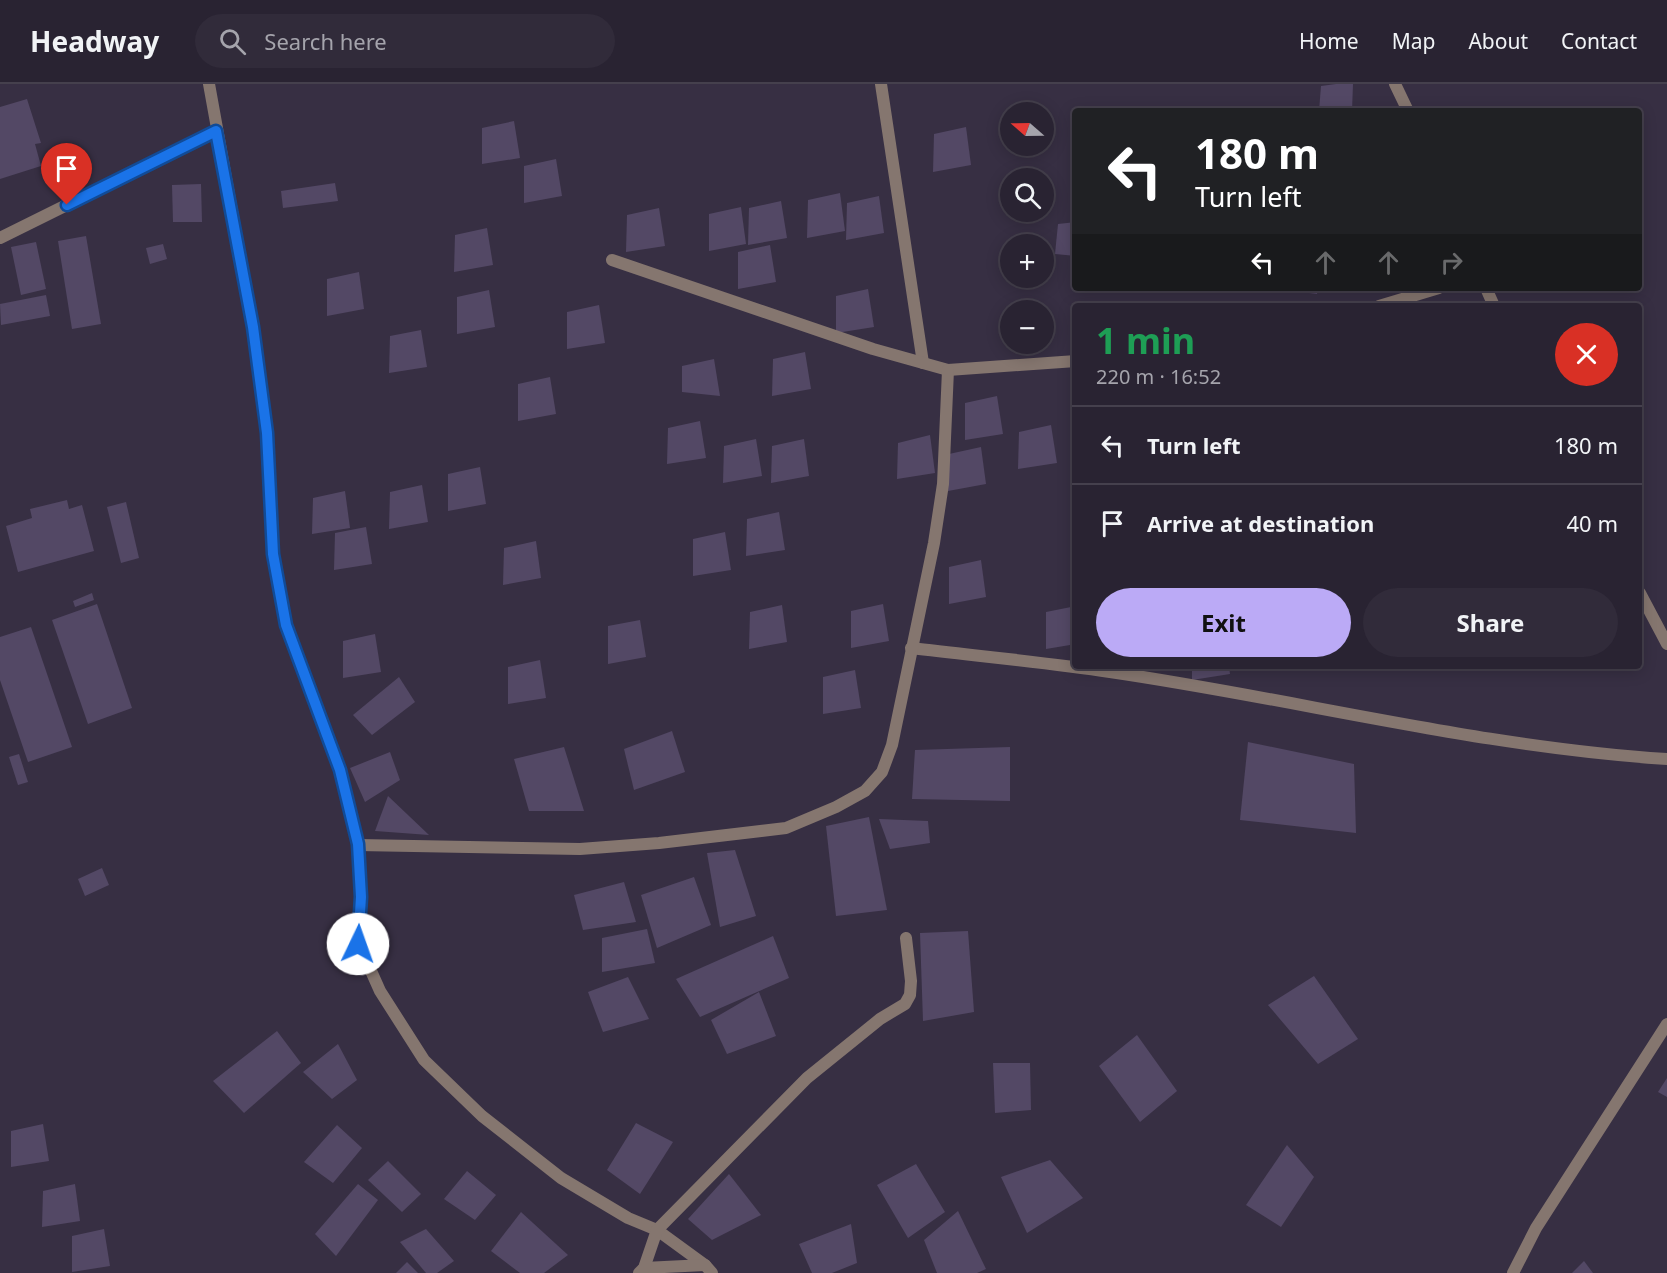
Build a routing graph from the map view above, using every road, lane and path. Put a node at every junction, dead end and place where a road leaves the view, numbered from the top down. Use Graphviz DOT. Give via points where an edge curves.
graph roads {
  1 [pos="209,84"];
  2 [pos="881,84"];
  3 [pos="1395,84"];
  4 [pos="1407,108"];
  5 [pos="216,131"];
  6 [pos="0,237"];
  7 [pos="612,260"];
  8 [pos="1429,291"];
  9 [pos="1389,303"];
  10 [pos="1072,361"];
  11 [pos="923,363"];
  12 [pos="948,370"];
  13 [pos="1642,597"];
  14 [pos="1667,644"];
  15 [pos="911,648"];
  16 [pos="1072,667"];
  17 [pos="1092,669"];
  18 [pos="1667,759"];
  19 [pos="358,844"];
  20 [pos="906,938"];
  21 [pos="1667,1024"];
  22 [pos="657,1230"];
  23 [pos="708,1269"];
  24 [pos="641,1270"];
  25 [pos="1513,1273"];
  1 -- 5 [label="street"];
  2 -- 11 [label="street"];
  3 -- 4 [label="street"];
  5 -- 6 [label="street"];
  5 -- 19 [label="street" via="253,327 267,433 273,554 286,625 340,770"];
  7 -- 11 [label="street" via="819,332"];
  8 -- 9 [label="street"];
  10 -- 12 [label="street"];
  11 -- 12 [label="street"];
  12 -- 15 [label="street" via="943,484"];
  13 -- 14 [label="street"];
  15 -- 16 [label="street"];
  15 -- 19 [label="street" via="892,745 882,772 865,791 786,828 580,849"];
  17 -- 18 [label="street" via="1453,734 1612,756"];
  19 -- 22 [label="street" via="358,944 380,991 424,1060 482,1116 561,1178 628,1218"];
  20 -- 22 [label="street" via="911,981 905,1004 880,1018 807,1078"];
  21 -- 25 [label="street" via="1536,1228"];
  22 -- 23 [label="street"];
  22 -- 24 [label="street"];
  23 -- 24 [label="street"];
}
